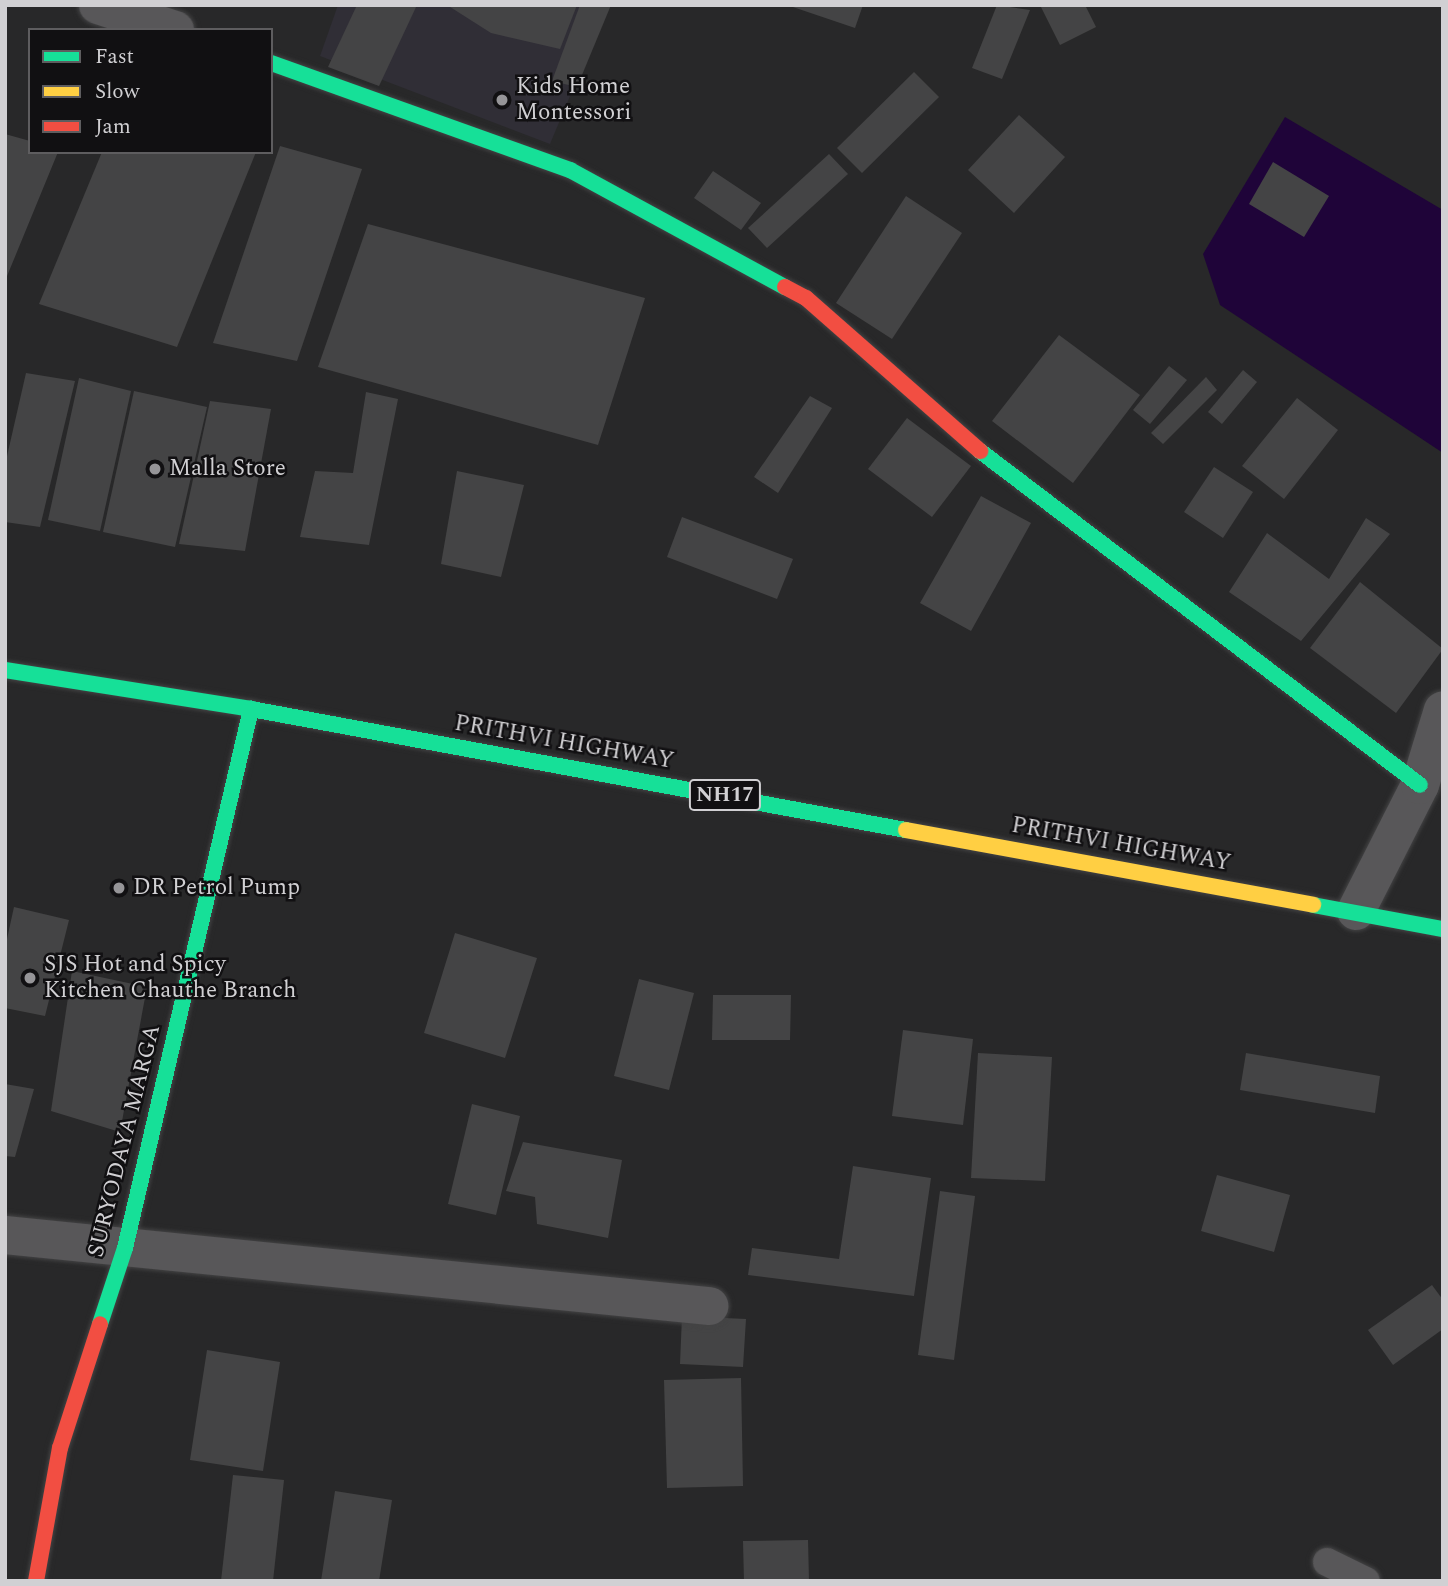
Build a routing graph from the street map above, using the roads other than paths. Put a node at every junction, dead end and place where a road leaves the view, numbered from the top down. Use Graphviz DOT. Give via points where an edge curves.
graph roads {
  1 [pos="98,5"];
  2 [pos="169,28"];
  3 [pos="273,64"];
  4 [pos="5,670"];
  5 [pos="251,709"];
  6 [pos="1443,710"];
  7 [pos="1420,785"];
  8 [pos="1356,911"];
  9 [pos="1443,929"];
  10 [pos="5,1235"];
  11 [pos="125,1248"];
  12 [pos="709,1306"];
  13 [pos="1327,1562"];
  14 [pos="36,1581"];
  15 [pos="1366,1581"];
  1 -- 2 [label="street"];
  3 -- 7 [label="main road" via="570,170 806,298 987,457"];
  4 -- 5 [label="main road, PRITHVI HIGHWAY / NH17"];
  5 -- 8 [label="main road, PRITHVI HIGHWAY / NH17"];
  5 -- 11 [label="main road, SURYODAYA MARGA"];
  6 -- 7 [label="street"];
  7 -- 8 [label="street"];
  8 -- 9 [label="main road, PRITHVI HIGHWAY / NH17"];
  10 -- 11 [label="street"];
  11 -- 12 [label="street"];
  11 -- 14 [label="main road, SURYODAYA MARGA" via="60,1448"];
  13 -- 15 [label="lane"];
}
